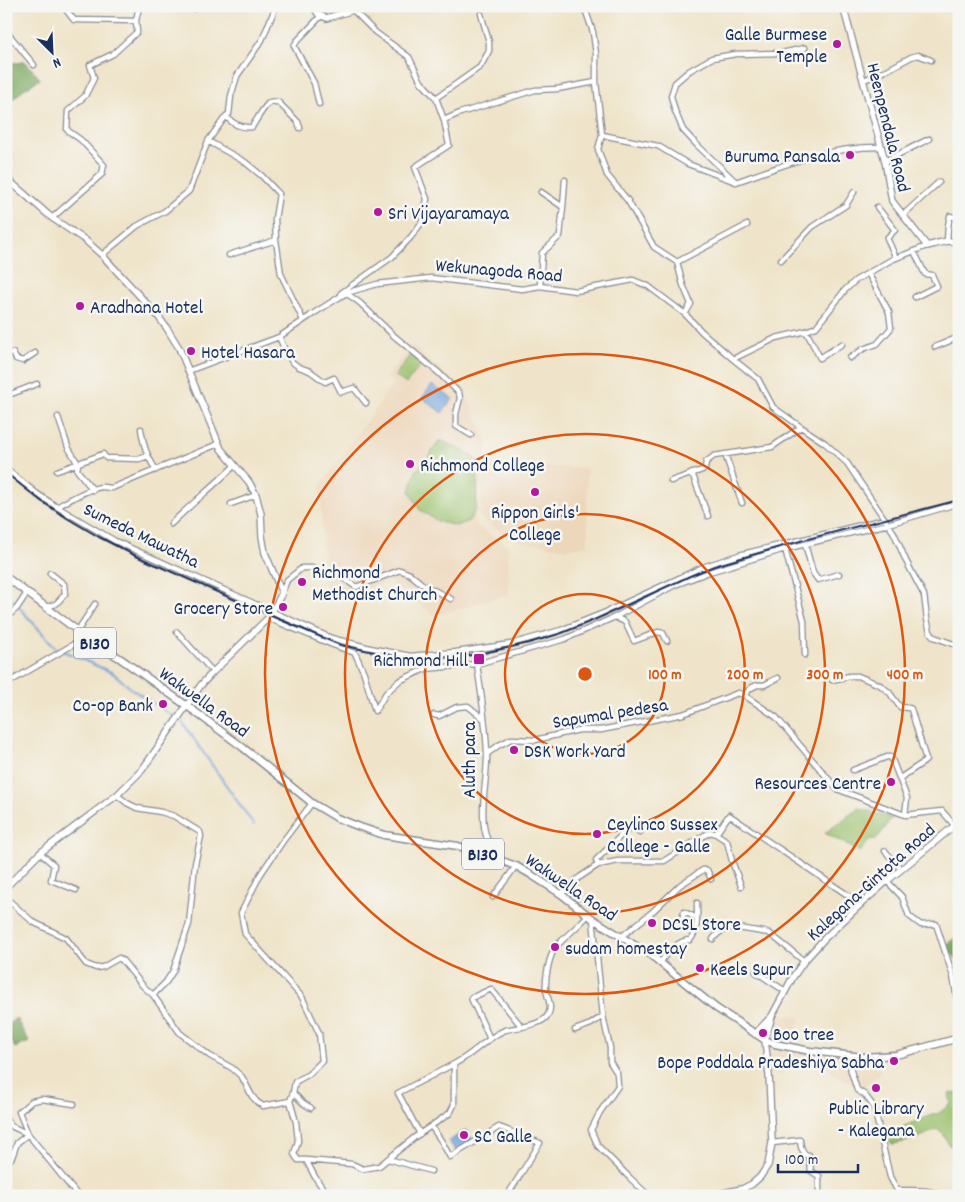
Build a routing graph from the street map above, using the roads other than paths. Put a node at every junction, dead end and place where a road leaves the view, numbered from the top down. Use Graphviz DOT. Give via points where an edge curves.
graph roads {
  1 [pos="63,6"];
  2 [pos="139,6"];
  3 [pos="276,6"];
  4 [pos="313,6"];
  5 [pos="584,6"];
  6 [pos="843,6"];
  7 [pos="356,8"];
  8 [pos="481,14"];
  9 [pos="321,16"];
  10 [pos="136,21"];
  11 [pos="6,31"];
  12 [pos="805,48"];
  13 [pos="931,60"];
  14 [pos="34,64"];
  15 [pos="864,80"];
  16 [pos="596,82"];
  17 [pos="436,98"];
  18 [pos="319,104"];
  19 [pos="226,116"];
  20 [pos="444,120"];
  21 [pos="300,128"];
  22 [pos="602,135"];
  23 [pos="929,139"];
  24 [pos="208,141"];
  25 [pos="882,147"];
  26 [pos="885,161"];
  27 [pos="6,178"];
  28 [pos="565,180"];
  29 [pos="736,182"];
  30 [pos="939,182"];
  31 [pos="541,192"];
  32 [pos="854,192"];
  33 [pos="563,207"];
  34 [pos="877,207"];
  35 [pos="903,215"];
  36 [pos="52,218"];
  37 [pos="959,218"];
  38 [pos="747,225"];
  39 [pos="276,240"];
  40 [pos="947,241"];
  41 [pos="959,242"];
  42 [pos="927,246"];
  43 [pos="914,251"];
  44 [pos="102,255"];
  45 [pos="229,256"];
  46 [pos="896,258"];
  47 [pos="782,260"];
  48 [pos="677,262"];
  49 [pos="868,272"];
  50 [pos="540,286"];
  51 [pos="346,293"];
  52 [pos="915,297"];
  53 [pos="684,314"];
  54 [pos="311,315"];
  55 [pos="303,320"];
  56 [pos="806,331"];
  57 [pos="280,337"];
  58 [pos="959,337"];
  59 [pos="842,344"];
  60 [pos="935,347"];
  61 [pos="6,353"];
  62 [pos="35,353"];
  63 [pos="850,358"];
  64 [pos="733,359"];
  65 [pos="188,371"];
  66 [pos="36,384"];
  67 [pos="6,396"];
  68 [pos="366,403"];
  69 [pos="58,417"];
  70 [pos="801,427"];
  71 [pos="141,428"];
  72 [pos="471,435"];
  73 [pos="218,444"];
  74 [pos="725,454"];
  75 [pos="148,456"];
  76 [pos="78,464"];
  77 [pos="234,466"];
  78 [pos="6,468"];
  79 [pos="156,470"];
  80 [pos="57,471"];
  81 [pos="692,473"];
  82 [pos="671,482"];
  83 [pos="93,490"];
  84 [pos="256,495"];
  85 [pos="742,503"];
  86 [pos="959,503"];
  87 [pos="230,504"];
  88 [pos="57,508"];
  89 [pos="708,516"];
  90 [pos="885,519"];
  91 [pos="171,524"];
  92 [pos="888,524"];
  93 [pos="805,544"];
  94 [pos="785,550"];
  95 [pos="50,573"];
  96 [pos="839,574"];
  97 [pos="6,577"];
  98 [pos="27,593"];
  99 [pos="282,593"];
  100 [pos="451,599"];
  101 [pos="95,604"];
  102 [pos="46,607"];
  103 [pos="272,612"];
  104 [pos="615,616"];
  105 [pos="6,618"];
  106 [pos="268,618"];
  107 [pos="78,630"];
  108 [pos="177,632"];
  109 [pos="86,636"];
  110 [pos="667,641"];
  111 [pos="959,646"];
  112 [pos="805,655"];
  113 [pos="477,664"];
  114 [pos="213,672"];
  115 [pos="778,678"];
  116 [pos="832,680"];
  117 [pos="6,684"];
  118 [pos="744,695"];
  119 [pos="186,706"];
  120 [pos="434,715"];
  121 [pos="484,719"];
  122 [pos="487,754"];
  123 [pos="854,770"];
  124 [pos="900,778"];
  125 [pos="117,795"];
  126 [pos="312,802"];
  127 [pos="905,815"];
  128 [pos="957,824"];
  129 [pos="640,832"];
  130 [pos="716,834"];
  131 [pos="885,851"];
  132 [pos="40,853"];
  133 [pos="481,853"];
  134 [pos="598,865"];
  135 [pos="516,866"];
  136 [pos="901,869"];
  137 [pos="711,878"];
  138 [pos="887,881"];
  139 [pos="741,886"];
  140 [pos="6,888"];
  141 [pos="76,890"];
  142 [pos="561,894"];
  143 [pos="492,897"];
  144 [pos="6,898"];
  145 [pos="696,903"];
  146 [pos="861,904"];
  147 [pos="590,917"];
  148 [pos="697,918"];
  149 [pos="682,919"];
  150 [pos="621,937"];
  151 [pos="714,939"];
  152 [pos="804,960"];
  153 [pos="661,962"];
  154 [pos="756,972"];
  155 [pos="785,991"];
  156 [pos="153,995"];
  157 [pos="959,1009"];
  158 [pos="603,1016"];
  159 [pos="772,1016"];
  160 [pos="522,1027"];
  161 [pos="575,1030"];
  162 [pos="755,1034"];
  163 [pos="959,1038"];
  164 [pos="490,1039"];
  165 [pos="765,1040"];
  166 [pos="849,1055"];
  167 [pos="454,1064"];
  168 [pos="293,1094"];
  169 [pos="290,1101"];
  170 [pos="74,1104"];
  171 [pos="311,1108"];
  172 [pos="6,1119"];
  173 [pos="431,1126"];
  174 [pos="28,1134"];
  175 [pos="420,1134"];
  176 [pos="772,1143"];
  177 [pos="388,1159"];
  178 [pos="306,1160"];
  179 [pos="6,1164"];
  180 [pos="431,1171"];
  181 [pos="742,1189"];
  182 [pos="716,1195"];
  183 [pos="78,1196"];
  184 [pos="328,1196"];
  185 [pos="507,1196"];
  186 [pos="649,1196"];
  187 [pos="708,1196"];
  188 [pos="749,1196"];
  189 [pos="819,1196"];
  190 [pos="941,1196"];
  1 -- 10 [label="street" via="74,20"];
  2 -- 10 [label="street"];
  3 -- 19 [label="street" via="262,40 237,76"];
  4 -- 9 [label="street"];
  5 -- 16 [label="street" via="593,32"];
  6 -- 15 [label="street, Heenpendala Road"];
  7 -- 9 [label="street" via="327,18"];
  7 -- 17 [label="street" via="375,32 409,57 421,82"];
  8 -- 17 [label="street" via="489,51 480,66"];
  9 -- 18 [label="street" via="294,46 314,83"];
  10 -- 36 [label="street" via="138,32 113,54 90,65 94,78 85,96 68,111 67,130 104,165 102,174"];
  11 -- 14 [label="street"];
  12 -- 29 [label="street" via="782,53 712,58 675,82 671,96 683,130"];
  13 -- 15 [label="street" via="918,55 911,57"];
  15 -- 25 [label="street, Heenpendala Road"];
  16 -- 20 [label="street" via="557,90 535,90"];
  16 -- 22 [label="street"];
  17 -- 20 [label="street"];
  19 -- 21 [label="street" via="242,128 252,127 266,106 274,101 298,122"];
  19 -- 24 [label="street"];
  20 -- 54 [label="street" via="449,145 415,166 426,199 422,222 392,257"];
  22 -- 29 [label="street" via="658,146 688,164"];
  22 -- 48 [label="street" via="598,149 607,175 628,201 654,247"];
  23 -- 26 [label="street"];
  24 -- 39 [label="street" via="245,162 279,194"];
  24 -- 44 [label="street" via="189,191 165,211 137,226"];
  25 -- 26 [label="street, Heenpendala Road"];
  25 -- 29 [label="street" via="800,159"];
  26 -- 35 [label="street, Heenpendala Road" via="892,201"];
  27 -- 36 [label="street"];
  28 -- 33 [label="street"];
  30 -- 35 [label="street"];
  31 -- 33 [label="street"];
  32 -- 47 [label="street" via="846,205 812,227"];
  33 -- 50 [label="street" via="560,236 542,253"];
  34 -- 46 [label="street" via="896,230 887,238"];
  35 -- 42 [label="street, Heenpendala Road"];
  36 -- 44 [label="street"];
  37 -- 40 [label="street" via="950,216"];
  38 -- 48 [label="street"];
  39 -- 45 [label="street"];
  39 -- 55 [label="street" via="281,274"];
  40 -- 41 [label="street"];
  40 -- 42 [label="street"];
  42 -- 43 [label="street"];
  43 -- 46 [label="street"];
  43 -- 52 [label="street" via="925,274 932,275 937,286"];
  44 -- 65 [label="street" via="158,316 176,342"];
  46 -- 49 [label="street"];
  48 -- 53 [label="street" via="691,304"];
  49 -- 56 [label="street" via="845,290 816,327"];
  49 -- 63 [label="street" via="889,312 891,328 877,344"];
  50 -- 51 [label="street, Wekunagoda Road" via="522,289 430,278 377,284"];
  50 -- 53 [label="street, Wekunagoda Road" via="576,291 632,280 648,286"];
  51 -- 54 [label="street, Wekunagoda Road"];
  51 -- 72 [label="street" via="459,393 456,426"];
  53 -- 64 [label="street, Wekunagoda Road"];
  54 -- 55 [label="street"];
  55 -- 57 [label="street"];
  56 -- 59 [label="street" via="820,358"];
  56 -- 64 [label="street" via="776,338"];
  57 -- 65 [label="street"];
  57 -- 68 [label="street" via="292,362 325,382 334,378 341,392 354,388"];
  58 -- 60 [label="street"];
  61 -- 62 [label="street" via="13,353 16,359 23,361"];
  64 -- 70 [label="street, Wekunagoda Road" via="758,379 773,407"];
  65 -- 73 [label="street"];
  66 -- 67 [label="street"];
  69 -- 76 [label="street" via="68,447"];
  70 -- 74 [label="street" via="772,447"];
  70 -- 90 [label="street, Wekunagoda Road" via="825,442 847,462"];
  71 -- 75 [label="street"];
  73 -- 77 [label="street"];
  73 -- 79 [label="street"];
  74 -- 81 [label="street" via="714,456 706,462 705,469"];
  74 -- 85 [label="street"];
  75 -- 76 [label="street" via="139,459 106,458 104,454"];
  75 -- 79 [label="street"];
  76 -- 80 [label="street"];
  76 -- 83 [label="street" via="78,470"];
  77 -- 84 [label="street"];
  77 -- 91 [label="street"];
  78 -- 88 [label="street, Sumeda Mawatha"];
  79 -- 83 [label="street" via="112,488"];
  81 -- 82 [label="street"];
  81 -- 89 [label="street"];
  83 -- 88 [label="street"];
  84 -- 87 [label="street"];
  84 -- 99 [label="street" via="265,553"];
  86 -- 92 [label="street"];
  88 -- 103 [label="street, Sumeda Mawatha" via="114,541"];
  90 -- 92 [label="street, Wekunagoda Road"];
  90 -- 103 [label="street, Sumeda Mawatha" via="712,564 561,630 474,650 410,656 331,638"];
  92 -- 93 [label="street"];
  92 -- 111 [label="street, Wekunagoda Road" via="924,595 930,632 934,637"];
  93 -- 94 [label="street"];
  93 -- 96 [label="street" via="818,580"];
  94 -- 104 [label="street" via="709,572"];
  94 -- 112 [label="street" via="804,620"];
  95 -- 102 [label="street" via="64,584 65,594 56,604"];
  97 -- 98 [label="main road, Wakwella Road / B130"];
  98 -- 102 [label="main road, Wakwella Road / B130"];
  98 -- 105 [label="street"];
  99 -- 100 [label="street" via="287,580 302,568 339,575 356,587 400,570"];
  99 -- 103 [label="street"];
  101 -- 107 [label="street"];
  102 -- 107 [label="main road, Wakwella Road / B130"];
  103 -- 106 [label="street"];
  104 -- 110 [label="street" via="625,622 634,641 658,632 663,633"];
  104 -- 113 [label="street" via="564,639"];
  106 -- 113 [label="street" via="356,653 375,711 386,694 411,674 425,669"];
  106 -- 114 [label="street"];
  107 -- 109 [label="main road, Wakwella Road / B130"];
  108 -- 114 [label="street"];
  109 -- 117 [label="street"];
  109 -- 119 [label="main road, Wakwella Road / B130"];
  113 -- 121 [label="street, Aluth para"];
  114 -- 119 [label="street"];
  115 -- 118 [label="street, Sapumal pedesa" via="751,688"];
  116 -- 124 [label="street" via="858,676 880,685 900,706 911,709 926,760"];
  118 -- 122 [label="street, Sapumal pedesa" via="738,693 683,714 601,730 579,730 535,740 511,739"];
  118 -- 127 [label="street" via="776,717 837,789"];
  119 -- 125 [label="street" via="142,770"];
  119 -- 126 [label="main road, Wakwella Road / B130"];
  120 -- 121 [label="street" via="468,706"];
  121 -- 122 [label="street, Aluth para"];
  122 -- 133 [label="street, Aluth para" via="483,810 488,840"];
  123 -- 124 [label="street" via="891,757"];
  124 -- 127 [label="street" via="907,798"];
  125 -- 132 [label="street"];
  125 -- 156 [label="street" via="137,808 174,816 200,832 201,836 189,924 173,971"];
  126 -- 133 [label="main road, Wakwella Road / B130" via="337,818 384,835 458,846"];
  126 -- 168 [label="street" via="282,841 241,913 245,934 302,998 318,1033 322,1061 295,1082"];
  127 -- 128 [label="street" via="942,811"];
  128 -- 136 [label="street, Kalegana-Gintota Road"];
  129 -- 134 [label="street" via="631,826 596,860"];
  130 -- 134 [label="street" via="705,835 664,861 618,861"];
  130 -- 139 [label="street" via="727,842"];
  130 -- 146 [label="street" via="729,815"];
  131 -- 136 [label="street"];
  132 -- 140 [label="street"];
  132 -- 141 [label="street" via="54,865 51,880"];
  133 -- 135 [label="main road, Wakwella Road / B130"];
  134 -- 142 [label="street"];
  135 -- 142 [label="main road, Wakwella Road / B130"];
  135 -- 143 [label="street"];
  136 -- 138 [label="street, Kalegana-Gintota Road"];
  137 -- 150 [label="street" via="707,870 703,870 680,885"];
  138 -- 146 [label="street, Kalegana-Gintota Road"];
  138 -- 157 [label="street" via="902,897 908,916 921,925 936,924 953,976"];
  142 -- 147 [label="main road, Wakwella Road / B130"];
  144 -- 156 [label="street" via="33,922 66,938 86,964 103,967 119,958"];
  145 -- 148 [label="street"];
  146 -- 152 [label="street, Kalegana-Gintota Road"];
  147 -- 150 [label="main road, Wakwella Road / B130"];
  147 -- 158 [label="street"];
  147 -- 160 [label="street" via="554,950 547,971 546,989 551,1007 548,1016"];
  148 -- 149 [label="street" via="684,912"];
  148 -- 153 [label="street" via="690,940 684,940"];
  150 -- 153 [label="main road, Wakwella Road / B130"];
  151 -- 152 [label="street" via="719,932 732,927 769,933"];
  152 -- 155 [label="street, Kalegana-Gintota Road"];
  153 -- 162 [label="main road, Wakwella Road / B130" via="716,1008"];
  154 -- 155 [label="street"];
  155 -- 159 [label="street, Kalegana-Gintota Road"];
  156 -- 169 [label="street" via="180,1033 232,1068 242,1077 257,1102 263,1106"];
  158 -- 161 [label="street"];
  158 -- 186 [label="street" via="610,1062 617,1073 618,1086 591,1130 598,1146"];
  159 -- 162 [label="street, Kalegana-Gintota Road"];
  159 -- 165 [label="street, Kalegana-Gintota Road"];
  160 -- 164 [label="street"];
  160 -- 164 [label="street" via="491,989 471,998"];
  162 -- 165 [label="main road, Wakwella Road / B130"];
  163 -- 166 [label="main road, Wakwella Road / B130" via="896,1055"];
  164 -- 167 [label="street"];
  165 -- 166 [label="main road, Wakwella Road / B130" via="810,1051"];
  165 -- 176 [label="street"];
  166 -- 190 [label="street" via="857,1090 874,1107 890,1177 897,1190 931,1192"];
  167 -- 173 [label="street" via="454,1105 450,1113"];
  167 -- 175 [label="street" via="398,1094"];
  168 -- 169 [label="street"];
  168 -- 171 [label="street"];
  169 -- 178 [label="street" via="298,1141 294,1154 298,1160"];
  170 -- 174 [label="street" via="42,1099 32,1101 19,1112"];
  172 -- 174 [label="street" via="11,1126"];
  173 -- 175 [label="street"];
  173 -- 185 [label="street" via="450,1157 499,1127 540,1143"];
  174 -- 179 [label="street" via="17,1143"];
  174 -- 183 [label="street"];
  175 -- 177 [label="street"];
  176 -- 181 [label="street" via="768,1164 760,1177"];
  176 -- 189 [label="street" via="800,1140 805,1155 809,1156 811,1171 819,1176"];
  177 -- 178 [label="street" via="379,1166 363,1169 352,1164"];
  177 -- 180 [label="street"];
  178 -- 184 [label="street"];
  181 -- 182 [label="street"];
  181 -- 188 [label="street"];
  182 -- 187 [label="street"];
}
